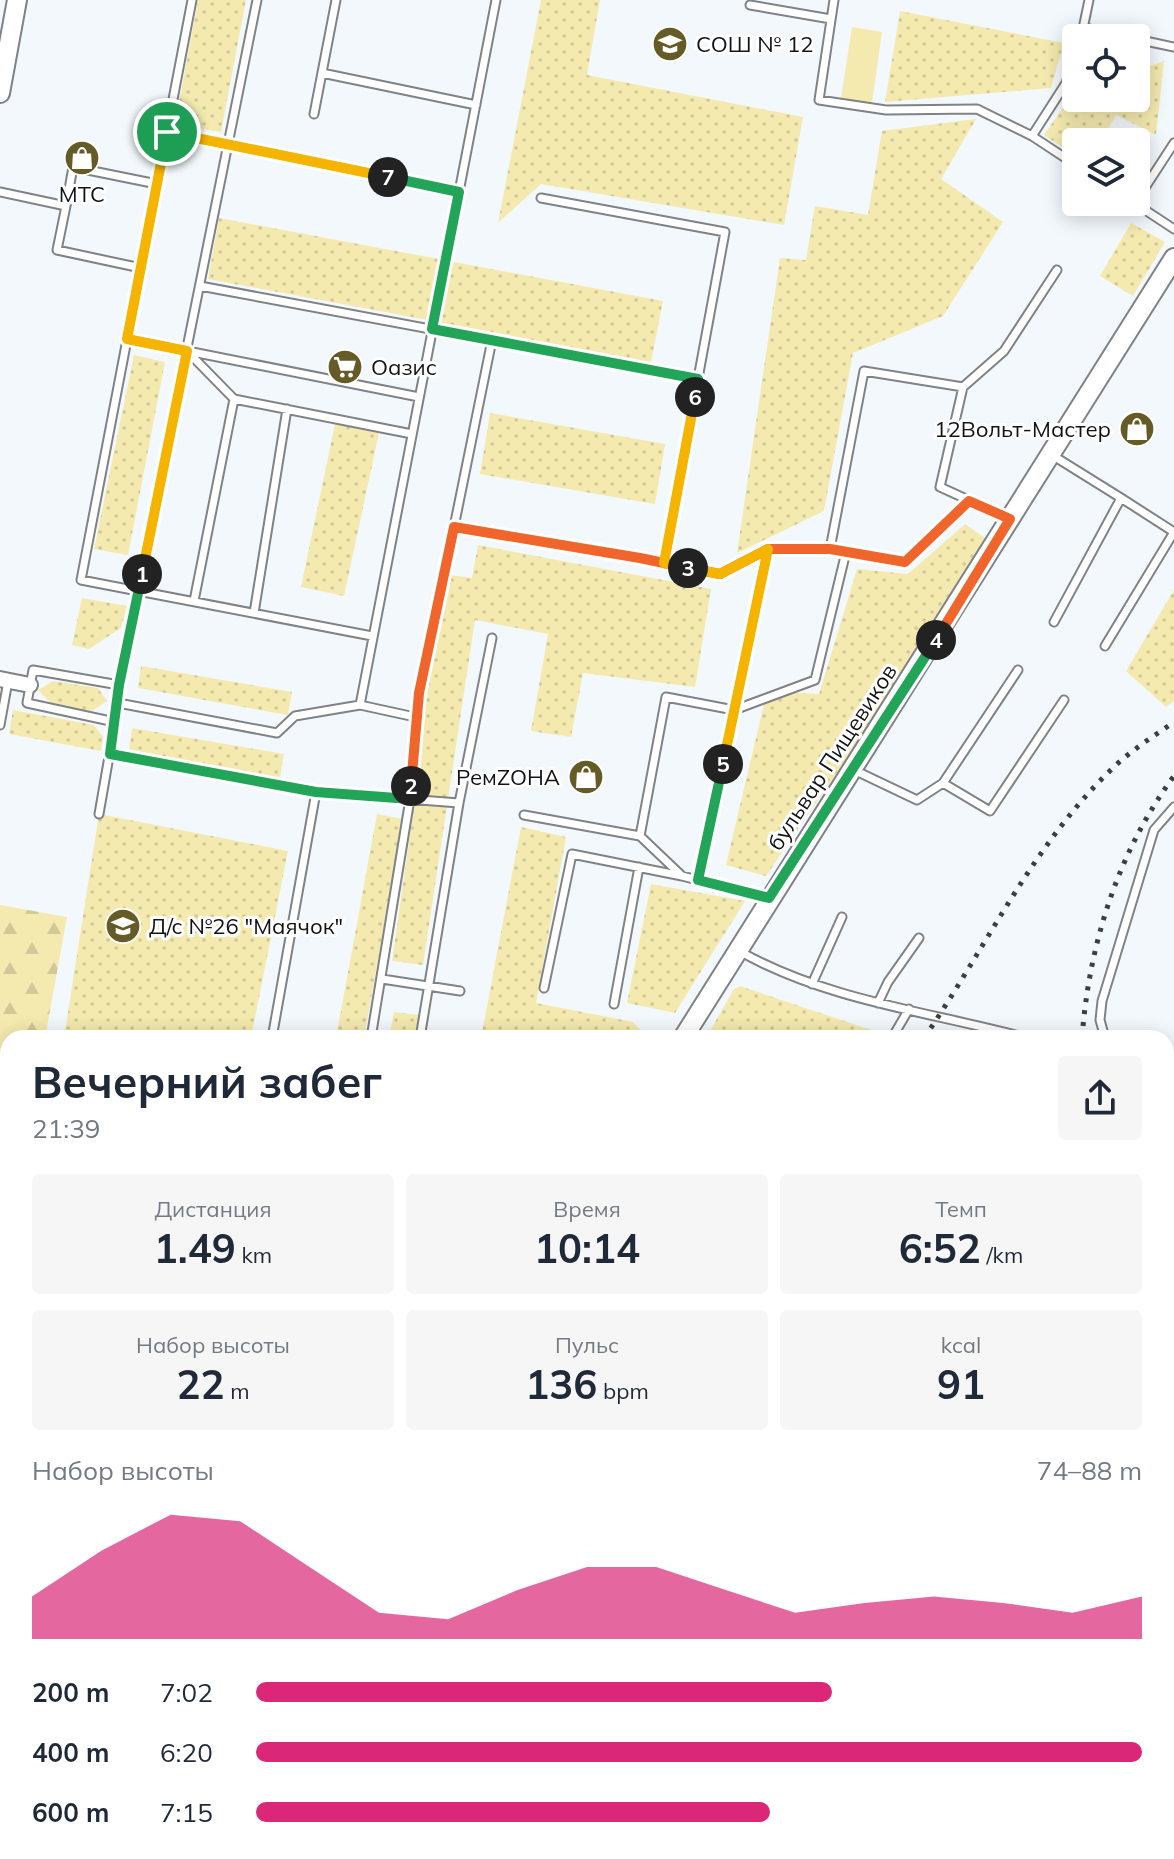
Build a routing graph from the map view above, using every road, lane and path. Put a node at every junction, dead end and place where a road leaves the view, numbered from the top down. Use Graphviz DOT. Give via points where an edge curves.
graph roads {
  1 [pos="17,0"];
  2 [pos="192,0"];
  3 [pos="257,0"];
  4 [pos="336,0"];
  5 [pos="496,0"];
  6 [pos="834,0"];
  7 [pos="1089,0"];
  8 [pos="750,5"];
  9 [pos="831,19"];
  10 [pos="1085,24"];
  11 [pos="1150,42"];
  12 [pos="1174,47"];
  13 [pos="322,73"];
  14 [pos="1062,89"];
  15 [pos="0,93"];
  16 [pos="476,105"];
  17 [pos="314,114"];
  18 [pos="167,132"];
  19 [pos="1032,136"];
  20 [pos="1174,143"];
  21 [pos="228,144"];
  22 [pos="1062,156"];
  23 [pos="1150,179"];
  24 [pos="157,184"];
  25 [pos="0,192"];
  26 [pos="459,192"];
  27 [pos="541,198"];
  28 [pos="66,206"];
  29 [pos="1150,213"];
  30 [pos="1174,229"];
  31 [pos="1174,258"];
  32 [pos="141,268"];
  33 [pos="1057,270"];
  34 [pos="200,286"];
  35 [pos="432,329"];
  36 [pos="127,339"];
  37 [pos="492,340"];
  38 [pos="187,351"];
  39 [pos="698,379"];
  40 [pos="963,387"];
  41 [pos="419,397"];
  42 [pos="234,399"];
  43 [pos="287,409"];
  44 [pos="412,434"];
  45 [pos="1051,455"];
  46 [pos="1121,498"];
  47 [pos="969,501"];
  48 [pos="1010,519"];
  49 [pos="454,527"];
  50 [pos="768,549"];
  51 [pos="830,549"];
  52 [pos="846,552"];
  53 [pos="664,563"];
  54 [pos="138,591"];
  55 [pos="194,601"];
  56 [pos="254,613"];
  57 [pos="1054,622"];
  58 [pos="372,636"];
  59 [pos="492,638"];
  60 [pos="1105,646"];
  61 [pos="1018,670"];
  62 [pos="4,680"];
  63 [pos="30,685"];
  64 [pos="119,685"];
  65 [pos="1064,700"];
  66 [pos="118,703"];
  67 [pos="360,705"];
  68 [pos="734,710"];
  69 [pos="415,717"];
  70 [pos="115,722"];
  71 [pos="0,725"];
  72 [pos="110,754"];
  73 [pos="854,770"];
  74 [pos="943,783"];
  75 [pos="316,792"];
  76 [pos="410,799"];
  77 [pos="459,803"];
  78 [pos="1174,807"];
  79 [pos="99,814"];
  80 [pos="524,815"];
  81 [pos="640,836"];
  82 [pos="639,867"];
  83 [pos="682,876"];
  84 [pos="698,880"];
  85 [pos="769,898"];
  86 [pos="842,917"];
  87 [pos="919,938"];
  88 [pos="739,951"];
  89 [pos="382,979"];
  90 [pos="812,984"];
  91 [pos="430,987"];
  92 [pos="544,988"];
  93 [pos="460,991"];
  94 [pos="878,1003"];
  95 [pos="614,1004"];
  96 [pos="909,1009"];
  97 [pos="273,1030"];
  98 [pos="372,1030"];
  99 [pos="422,1030"];
  100 [pos="688,1030"];
  101 [pos="897,1030"];
  102 [pos="986,1030"];
  103 [pos="1103,1030"];
  1 -- 15 [label="main road"];
  2 -- 18 [label="lane"];
  3 -- 21 [label="lane"];
  4 -- 13 [label="lane"];
  5 -- 16 [label="lane"];
  6 -- 9 [label="lane"];
  7 -- 10 [label="lane"];
  8 -- 9 [label="lane"];
  9 -- 19 [label="lane" via="819,100 886,110 977,109"];
  11 -- 12 [label="lane"];
  13 -- 16 [label="lane"];
  13 -- 17 [label="lane"];
  14 -- 19 [label="lane"];
  16 -- 26 [label="lane"];
  18 -- 21 [label="lane"];
  18 -- 24 [label="lane"];
  19 -- 22 [label="lane"];
  20 -- 23 [label="lane"];
  21 -- 26 [label="lane"];
  21 -- 34 [label="lane"];
  24 -- 28 [label="lane" via="73,167"];
  24 -- 32 [label="lane"];
  25 -- 28 [label="lane"];
  26 -- 35 [label="lane"];
  27 -- 39 [label="lane" via="725,232"];
  28 -- 32 [label="lane" via="57,250"];
  29 -- 30 [label="lane"];
  31 -- 45 [label="main road, бульвар Пищевиков"];
  32 -- 36 [label="lane"];
  33 -- 40 [label="lane" via="1004,351"];
  34 -- 35 [label="lane"];
  34 -- 38 [label="lane"];
  35 -- 37 [label="lane"];
  35 -- 41 [label="lane"];
  36 -- 38 [label="lane"];
  36 -- 54 [label="lane" via="81,580"];
  37 -- 39 [label="lane"];
  37 -- 49 [label="lane"];
  38 -- 41 [label="lane"];
  38 -- 42 [label="lane"];
  38 -- 54 [label="lane"];
  39 -- 53 [label="lane"];
  40 -- 47 [label="lane" via="940,487"];
  40 -- 51 [label="lane" via="864,371"];
  41 -- 44 [label="lane"];
  42 -- 43 [label="lane"];
  42 -- 55 [label="lane"];
  43 -- 44 [label="lane"];
  43 -- 56 [label="lane"];
  44 -- 58 [label="lane"];
  45 -- 46 [label="lane"];
  45 -- 48 [label="main road, бульвар Пищевиков"];
  46 -- 57 [label="lane"];
  46 -- 60 [label="lane" via="1174,532"];
  47 -- 48 [label="lane"];
  47 -- 52 [label="lane" via="905,562"];
  48 -- 73 [label="main road, бульвар Пищевиков"];
  49 -- 53 [label="lane"];
  49 -- 69 [label="lane"];
  50 -- 51 [label="lane"];
  50 -- 53 [label="lane" via="720,574"];
  50 -- 68 [label="lane"];
  51 -- 52 [label="lane"];
  52 -- 68 [label="lane" via="815,680"];
  54 -- 55 [label="lane"];
  54 -- 64 [label="lane"];
  55 -- 56 [label="lane"];
  56 -- 58 [label="lane"];
  58 -- 67 [label="lane"];
  59 -- 77 [label="lane"];
  61 -- 74 [label="lane"];
  62 -- 63 [label="street"];
  62 -- 71 [label="lane"];
  63 -- 64 [label="lane" via="33,670"];
  63 -- 70 [label="lane" via="27,703"];
  64 -- 66 [label="lane"];
  65 -- 74 [label="lane" via="990,811"];
  66 -- 67 [label="lane" via="277,733 295,716"];
  66 -- 70 [label="lane"];
  67 -- 69 [label="lane"];
  68 -- 81 [label="lane" via="666,697"];
  68 -- 84 [label="lane"];
  69 -- 76 [label="lane"];
  70 -- 72 [label="lane"];
  72 -- 75 [label="lane"];
  72 -- 79 [label="lane"];
  73 -- 74 [label="lane" via="917,800"];
  73 -- 85 [label="main road, бульвар Пищевиков"];
  75 -- 76 [label="lane"];
  75 -- 97 [label="lane"];
  76 -- 77 [label="lane"];
  76 -- 89 [label="lane"];
  77 -- 91 [label="lane"];
  78 -- 103 [label="lane" via="1154,830 1102,1001"];
  80 -- 81 [label="lane"];
  81 -- 83 [label="lane"];
  82 -- 83 [label="lane"];
  82 -- 92 [label="lane" via="572,854"];
  82 -- 95 [label="lane"];
  83 -- 84 [label="lane"];
  84 -- 85 [label="lane"];
  85 -- 88 [label="main road, бульвар Пищевиков"];
  86 -- 90 [label="lane"];
  87 -- 94 [label="lane"];
  88 -- 90 [label="lane"];
  88 -- 100 [label="main road, бульвар Пищевиков"];
  89 -- 91 [label="lane"];
  89 -- 98 [label="lane"];
  90 -- 94 [label="lane"];
  91 -- 93 [label="lane"];
  91 -- 99 [label="lane"];
  94 -- 96 [label="lane"];
  96 -- 101 [label="lane"];
  96 -- 102 [label="lane"];
}
